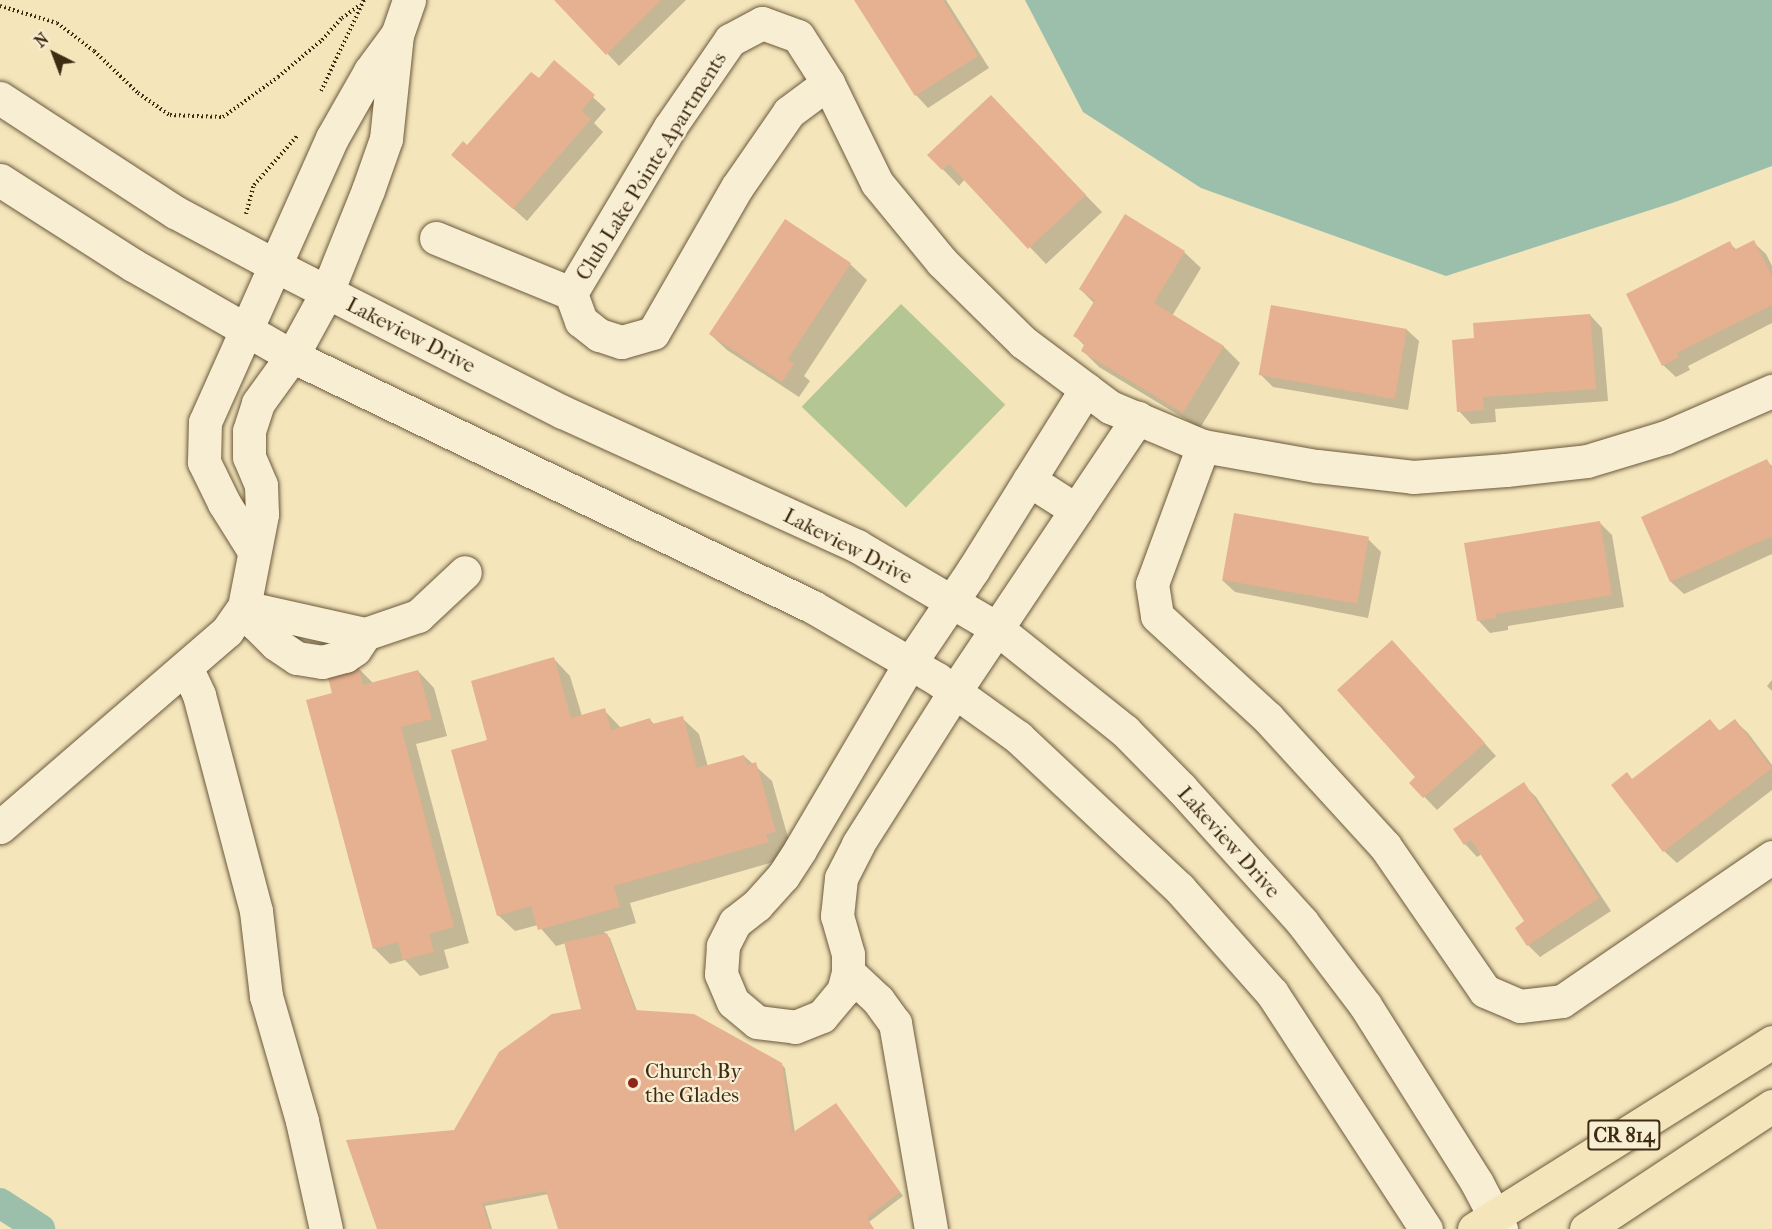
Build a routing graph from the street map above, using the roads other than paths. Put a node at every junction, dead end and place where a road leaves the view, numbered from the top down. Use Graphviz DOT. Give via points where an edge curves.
graph roads {
  1 [pos="409,0"];
  2 [pos="397,35"];
  3 [pos="828,83"];
  4 [pos="0,98"];
  5 [pos="332,138"];
  6 [pos="379,159"];
  7 [pos="0,180"];
  8 [pos="436,238"];
  9 [pos="276,266"];
  10 [pos="327,292"];
  11 [pos="571,293"];
  12 [pos="244,330"];
  13 [pos="292,356"];
  14 [pos="1086,389"];
  15 [pos="1772,391"];
  16 [pos="1138,418"];
  17 [pos="1203,446"];
  18 [pos="1029,480"];
  19 [pos="1076,510"];
  20 [pos="254,551"];
  21 [pos="465,572"];
  22 [pos="951,602"];
  23 [pos="244,607"];
  24 [pos="996,628"];
  25 [pos="910,663"];
  26 [pos="186,667"];
  27 [pos="955,691"];
  28 [pos="0,827"];
  29 [pos="1772,857"];
  30 [pos="848,972"];
  31 [pos="1772,1042"];
  32 [pos="1772,1106"];
  33 [pos="1489,1224"];
  34 [pos="326,1229"];
  35 [pos="931,1229"];
  36 [pos="1426,1229"];
  37 [pos="1586,1229"];
  1 -- 2 [label="street"];
  2 -- 5 [label="street" via="370,71"];
  2 -- 6 [label="street" via="386,140"];
  3 -- 11 [label="street, Club Lake Pointe Apartments" via="789,112 736,187 652,333 621,342 599,335 581,321"];
  3 -- 11 [label="street, Club Lake Pointe Apartments" via="798,36 762,23 730,40 670,127"];
  3 -- 14 [label="street, Club Lake Pointe Apartments" via="877,183 942,261 1023,342"];
  4 -- 9 [label="street, Lakeview Drive" via="175,212"];
  5 -- 6 [label="street"];
  5 -- 9 [label="street"];
  6 -- 10 [label="street"];
  7 -- 12 [label="street"];
  8 -- 11 [label="street"];
  9 -- 10 [label="street, Lakeview Drive"];
  9 -- 12 [label="street"];
  10 -- 13 [label="street"];
  10 -- 22 [label="street, Lakeview Drive" via="562,412 857,546"];
  12 -- 13 [label="street"];
  12 -- 20 [label="street" via="205,422 204,462"];
  13 -- 20 [label="street" via="258,403 249,431 249,457 261,485 262,514"];
  13 -- 25 [label="street" via="813,607"];
  14 -- 16 [label="street, Club Lake Pointe Apartments" via="1110,407"];
  14 -- 18 [label="street"];
  15 -- 17 [label="street, Club Lake Pointe Apartments" via="1666,437 1587,461 1506,470 1413,477 1317,466"];
  16 -- 17 [label="street, Club Lake Pointe Apartments"];
  16 -- 19 [label="street"];
  17 -- 29 [label="street" via="1152,584 1157,616 1268,718 1385,846 1485,991 1520,1006 1562,1001"];
  18 -- 19 [label="street"];
  18 -- 22 [label="street"];
  19 -- 24 [label="street"];
  20 -- 23 [label="street"];
  21 -- 23 [label="street" via="418,616 365,633 345,656 322,662 297,658 276,644"];
  22 -- 24 [label="street, Lakeview Drive"];
  22 -- 25 [label="street"];
  23 -- 26 [label="street" via="227,632"];
  24 -- 27 [label="street"];
  24 -- 33 [label="street, Lakeview Drive" via="1125,731 1302,922 1365,1005 1477,1183"];
  25 -- 27 [label="street"];
  25 -- 30 [label="street" via="795,859 757,905 735,922 723,946 721,974 733,1002 757,1022 795,1027 822,1016 843,991"];
  26 -- 28 [label="street"];
  26 -- 34 [label="street" via="199,695 256,911 266,996 302,1121"];
  27 -- 30 [label="street" via="858,844 841,878 837,916 848,954"];
  27 -- 36 [label="street" via="1018,737 1179,888 1266,986"];
  30 -- 35 [label="street" via="878,1000 895,1023"];
  31 -- 33 [label="main road, CR 814"];
  32 -- 37 [label="main road, CR 814"];
}
